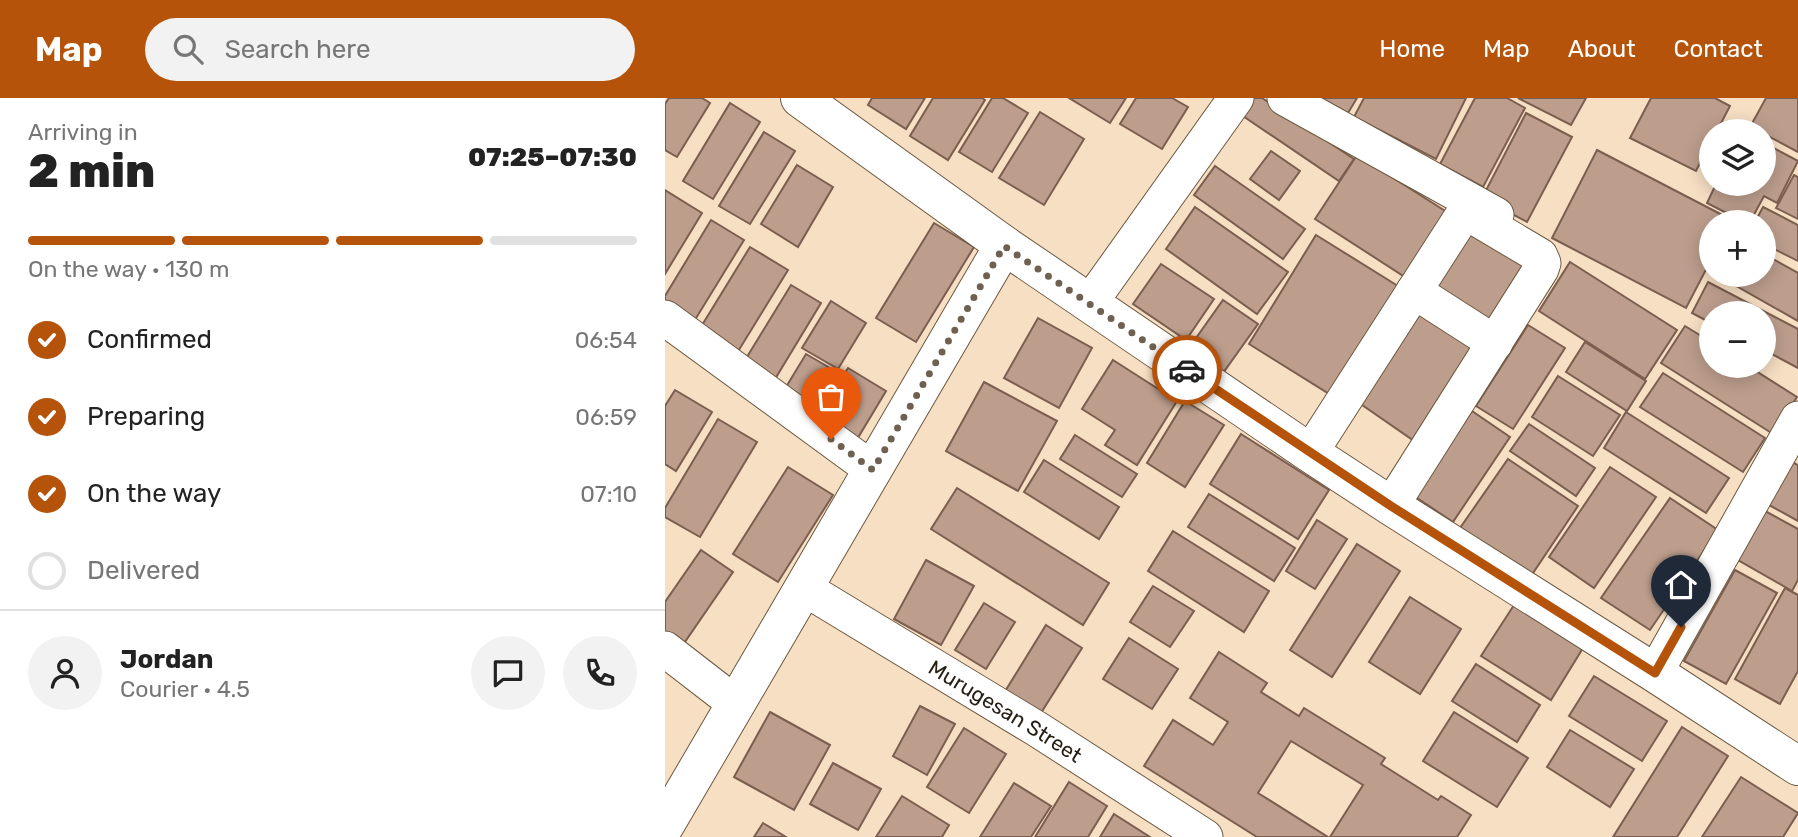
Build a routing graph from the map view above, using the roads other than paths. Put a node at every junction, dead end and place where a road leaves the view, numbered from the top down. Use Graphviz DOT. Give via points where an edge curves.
graph roads {
  1 [pos="800,98"];
  2 [pos="1236,98"];
  3 [pos="1285,98"];
  4 [pos="1545,241"];
  5 [pos="1004,246"];
  6 [pos="1414,292"];
  7 [pos="1089,304"];
  8 [pos="665,318"];
  9 [pos="1495,343"];
  10 [pos="1798,418"];
  11 [pos="1310,453"];
  12 [pos="873,470"];
  13 [pos="1391,506"];
  14 [pos="804,588"];
  15 [pos="665,649"];
  16 [pos="1655,673"];
  17 [pos="736,704"];
  18 [pos="1798,766"];
  19 [pos="665,825"];
  20 [pos="1205,837"];
  1 -- 5 [label="street"];
  2 -- 7 [label="street"];
  3 -- 4 [label="street"];
  5 -- 7 [label="street"];
  5 -- 12 [label="street"];
  6 -- 9 [label="street"];
  6 -- 9 [label="street" via="1462,215 1540,256 1541,269"];
  6 -- 11 [label="street"];
  7 -- 11 [label="street"];
  8 -- 12 [label="street"];
  9 -- 13 [label="street"];
  10 -- 16 [label="street"];
  11 -- 13 [label="street"];
  12 -- 14 [label="street"];
  13 -- 16 [label="street"];
  14 -- 17 [label="street"];
  14 -- 20 [label="street, Murugesan Street"];
  15 -- 17 [label="street"];
  16 -- 18 [label="street"];
  17 -- 19 [label="street"];
}
